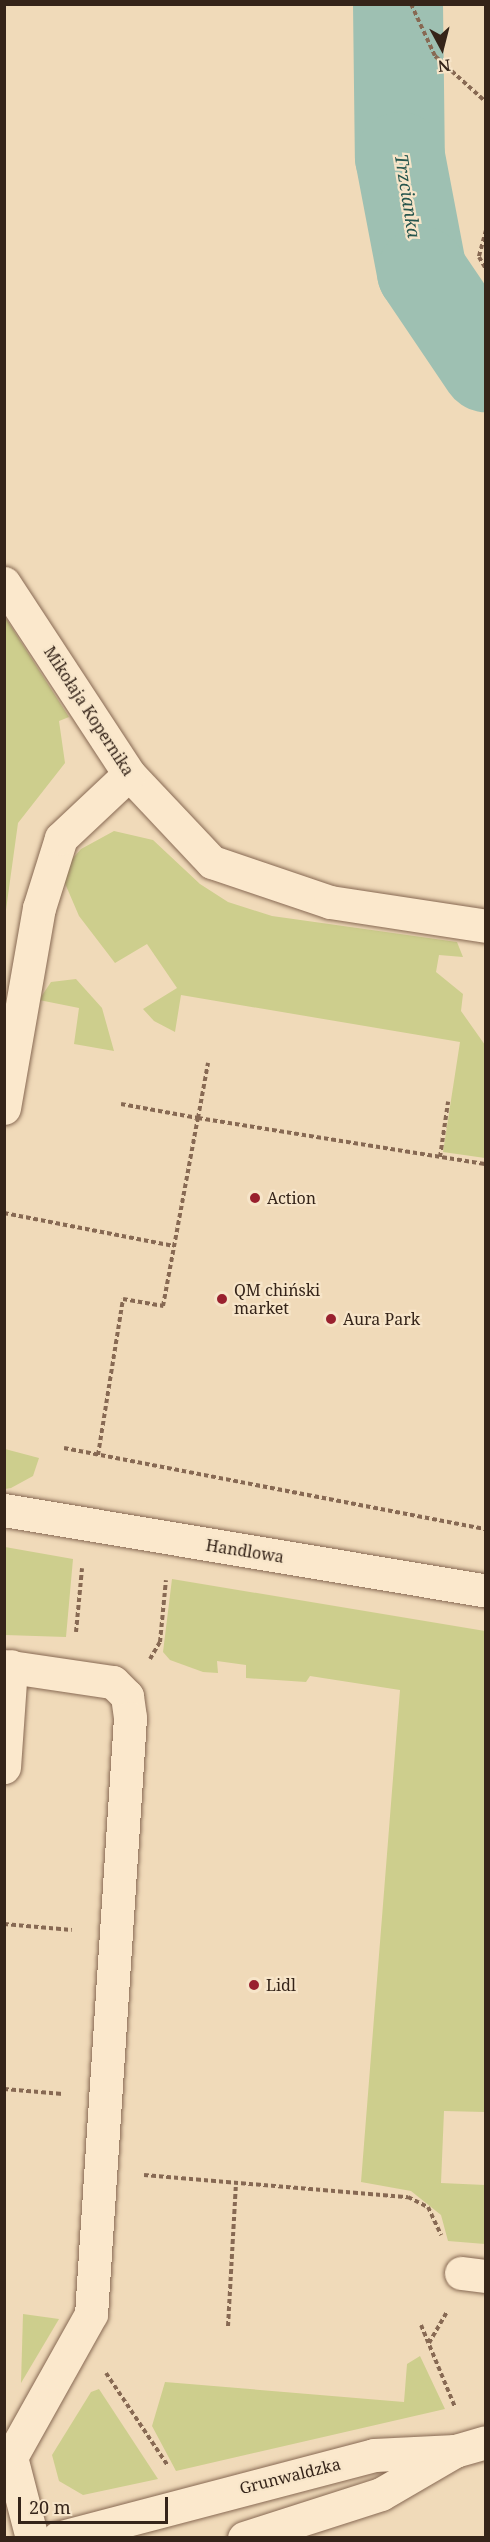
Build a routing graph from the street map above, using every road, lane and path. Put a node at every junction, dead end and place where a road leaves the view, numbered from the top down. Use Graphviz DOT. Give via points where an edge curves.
graph roads {
  1 [pos="411,4"];
  2 [pos="486,102"];
  3 [pos="486,230"];
  4 [pos="486,269"];
  5 [pos="4,583"];
  6 [pos="129,774"];
  7 [pos="486,926"];
  8 [pos="208,1063"];
  9 [pos="448,1102"];
  10 [pos="121,1104"];
  11 [pos="4,1108"];
  12 [pos="198,1118"];
  13 [pos="440,1156"];
  14 [pos="486,1164"];
  15 [pos="4,1213"];
  16 [pos="175,1246"];
  17 [pos="64,1448"];
  18 [pos="98,1455"];
  19 [pos="4,1510"];
  20 [pos="486,1529"];
  21 [pos="83,1555"];
  22 [pos="167,1570"];
  23 [pos="486,1591"];
  24 [pos="8,1666"];
  25 [pos="72,1675"];
  26 [pos="127,1696"];
  27 [pos="4,1767"];
  28 [pos="4,1924"];
  29 [pos="115,1934"];
  30 [pos="4,2089"];
  31 [pos="102,2098"];
  32 [pos="137,2174"];
  33 [pos="236,2181"];
  34 [pos="442,2245"];
  35 [pos="447,2302"];
  36 [pos="422,2325"];
  37 [pos="228,2326"];
  38 [pos="429,2343"];
  39 [pos="112,2382"];
  40 [pos="458,2413"];
  41 [pos="470,2447"];
  42 [pos="8,2456"];
  43 [pos="170,2471"];
  44 [pos="32,2538"];
  45 [pos="58,2538"];
  46 [pos="244,2538"];
  1 -- 2 [label="path" via="435,56"];
  3 -- 4 [label="path" via="479,257"];
  5 -- 6 [label="street, Mikołaja Kopernika"];
  6 -- 7 [label="street, Mikołaja Kopernika" via="212,862 330,903"];
  6 -- 11 [label="street" via="61,838 39,908"];
  8 -- 12 [label="path"];
  9 -- 13 [label="path"];
  10 -- 12 [label="path"];
  12 -- 13 [label="path"];
  12 -- 16 [label="path"];
  13 -- 14 [label="path"];
  15 -- 16 [label="path"];
  16 -- 18 [label="path" via="163,1306 123,1299"];
  17 -- 18 [label="path"];
  18 -- 20 [label="path"];
  19 -- 23 [label="street, Handlowa"];
  21 -- 25 [label="path"];
  22 -- 26 [label="path" via="160,1642"];
  24 -- 25 [label="street"];
  24 -- 27 [label="street"];
  25 -- 26 [label="street" via="113,1682"];
  26 -- 29 [label="street"];
  28 -- 29 [label="path"];
  29 -- 31 [label="street"];
  30 -- 31 [label="path"];
  31 -- 42 [label="street" via="91,2314"];
  32 -- 33 [label="path"];
  33 -- 34 [label="path" via="408,2197 438,2221"];
  33 -- 37 [label="path"];
  35 -- 38 [label="path" via="447,2314"];
  36 -- 38 [label="path"];
  38 -- 40 [label="path"];
  39 -- 43 [label="path"];
  41 -- 45 [label="street, Grunwaldzka" via="374,2455"];
  41 -- 46 [label="street, Grunwaldzka" via="381,2494"];
  42 -- 44 [label="street"];
}
